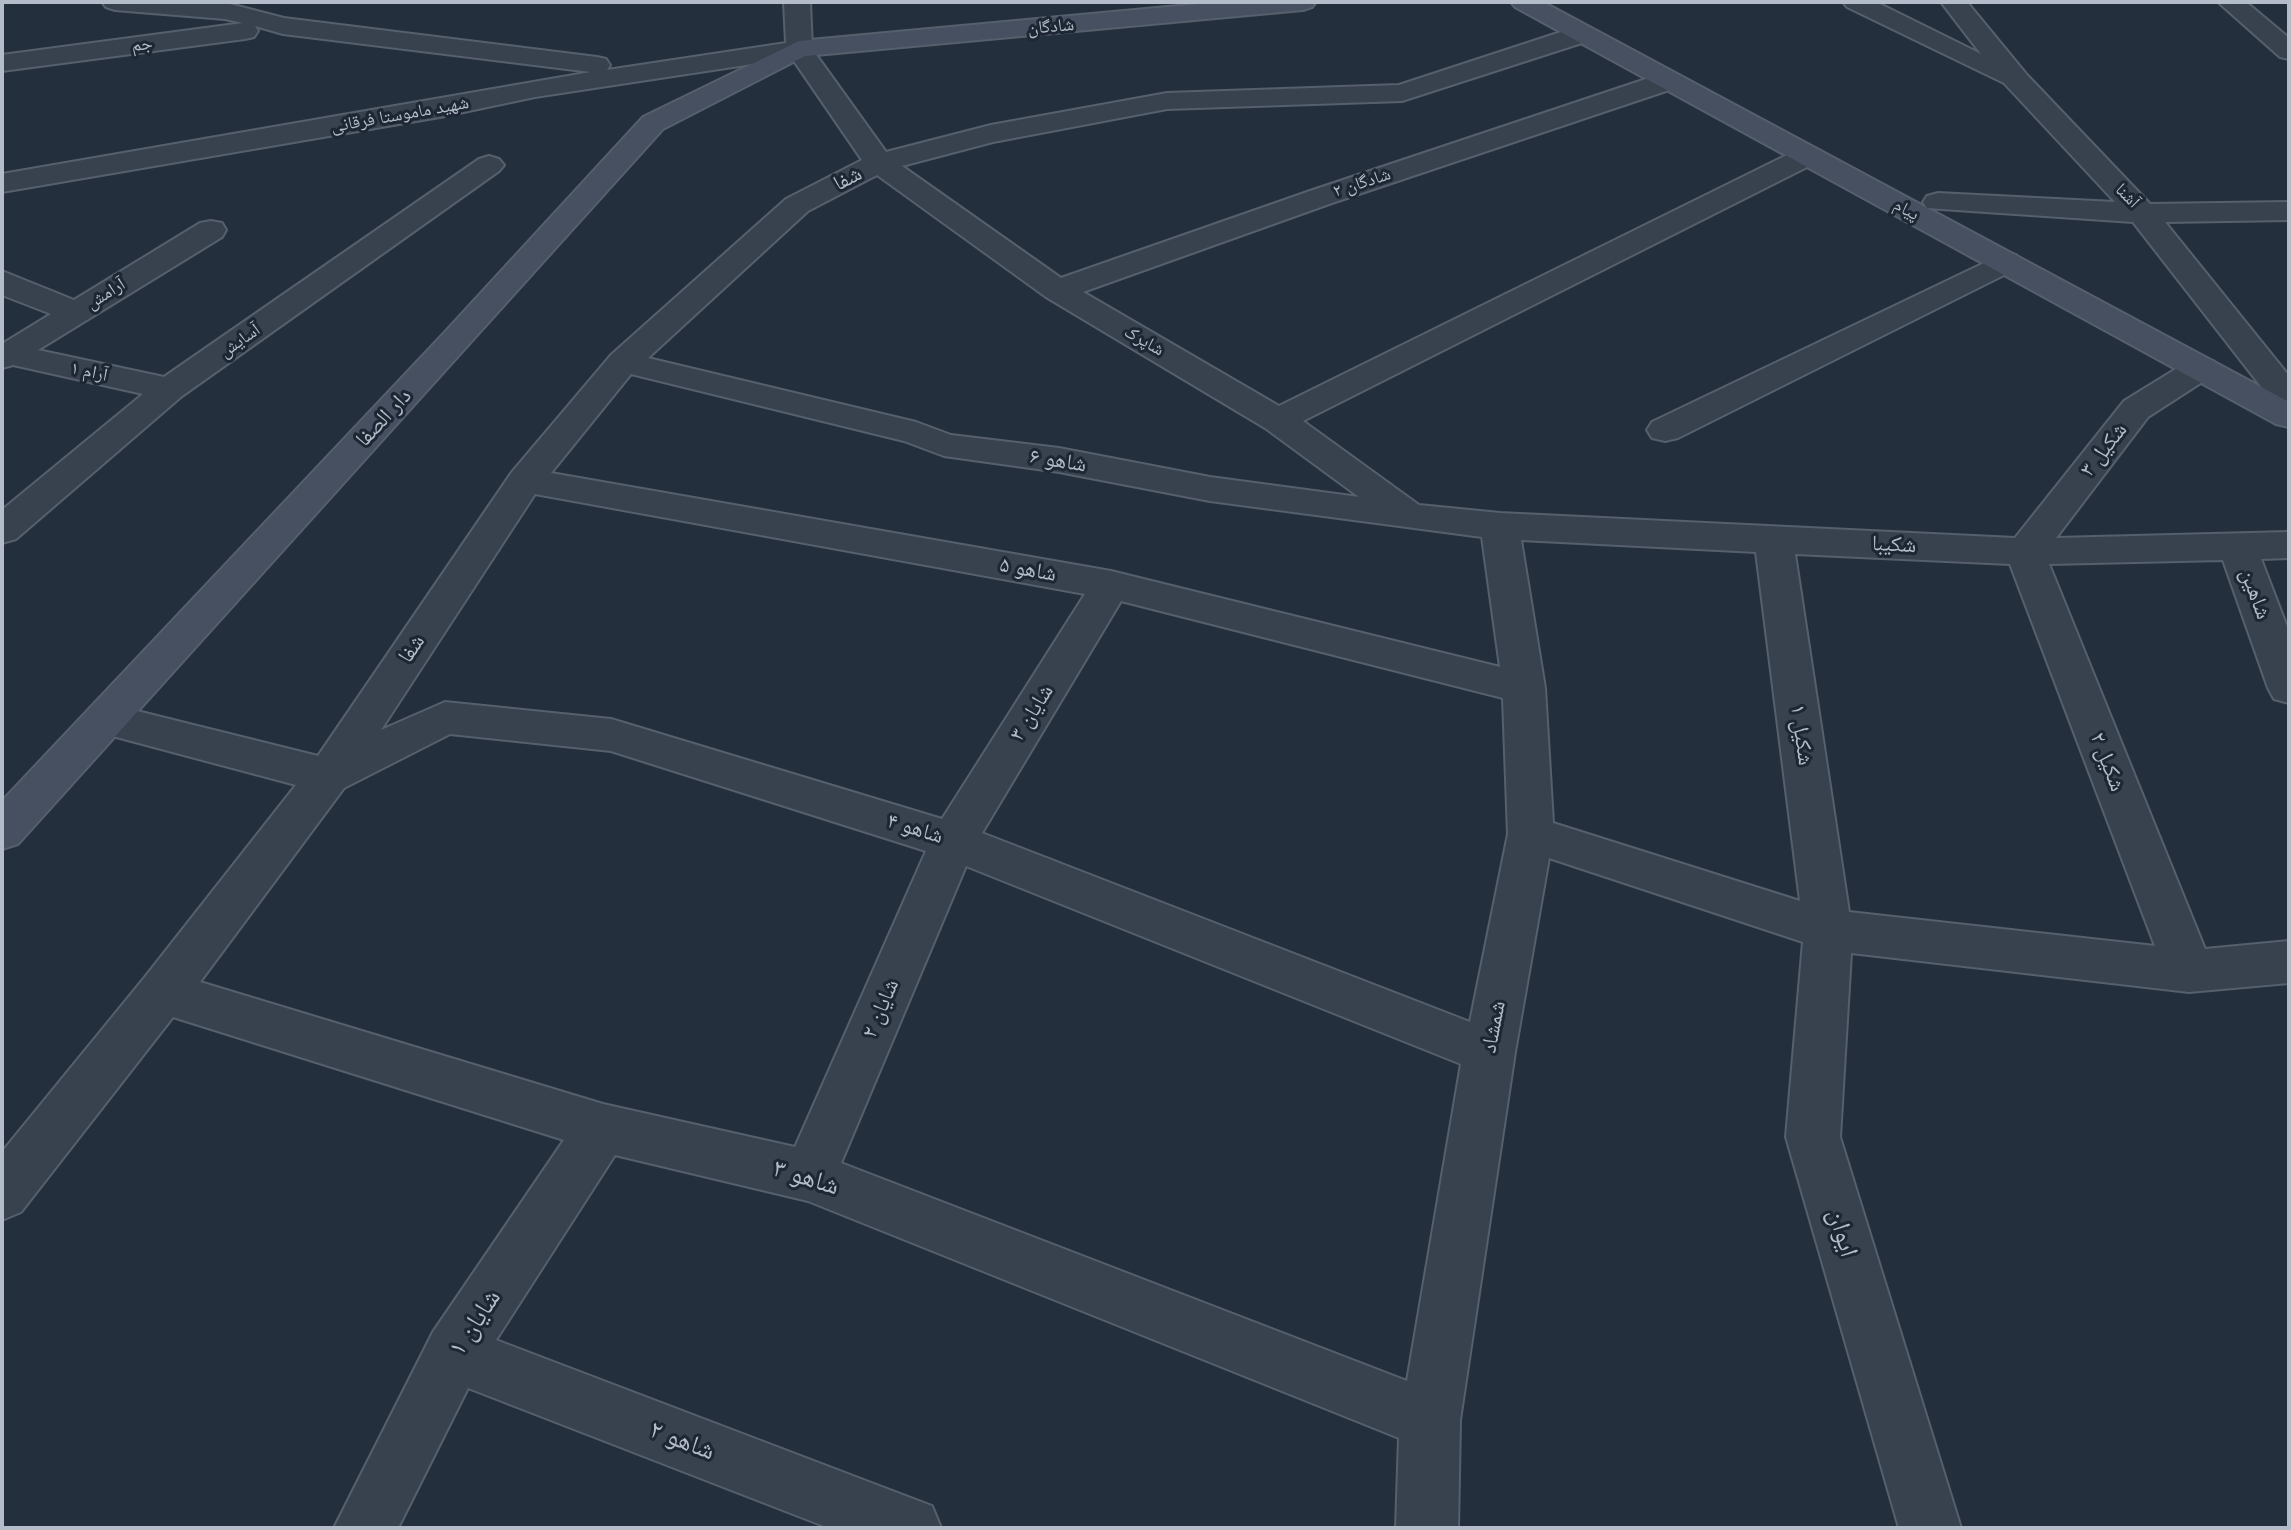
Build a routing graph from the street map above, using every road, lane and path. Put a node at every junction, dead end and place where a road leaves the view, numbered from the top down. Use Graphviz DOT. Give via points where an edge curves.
graph roads {
  1 [pos="115,2"];
  2 [pos="797,2"];
  3 [pos="1301,2"];
  4 [pos="1524,2"];
  5 [pos="1856,2"];
  6 [pos="1954,2"];
  7 [pos="2231,2"];
  8 [pos="231,7"];
  9 [pos="337,12"];
  10 [pos="283,26"];
  11 [pos="314,31"];
  12 [pos="1582,34"];
  13 [pos="799,49"];
  14 [pos="2289,51"];
  15 [pos="2,63"];
  16 [pos="651,72"];
  17 [pos="1668,81"];
  18 [pos="2017,81"];
  19 [pos="1805,157"];
  20 [pos="879,163"];
  21 [pos="489,165"];
  22 [pos="2,183"];
  23 [pos="1938,202"];
  24 [pos="2289,211"];
  25 [pos="2142,213"];
  26 [pos="211,230"];
  27 [pos="2005,262"];
  28 [pos="2,281"];
  29 [pos="1057,290"];
  30 [pos="76,312"];
  31 [pos="2151,341"];
  32 [pos="2245,343"];
  33 [pos="5,356"];
  34 [pos="623,362"];
  35 [pos="2201,368"];
  36 [pos="170,389"];
  37 [pos="2289,399"];
  38 [pos="2289,416"];
  39 [pos="1278,420"];
  40 [pos="1665,430"];
  41 [pos="525,480"];
  42 [pos="1410,517"];
  43 [pos="1500,526"];
  44 [pos="2,530"];
  45 [pos="1774,539"];
  46 [pos="2237,545"];
  47 [pos="2289,545"];
  48 [pos="2025,552"];
  49 [pos="1111,585"];
  50 [pos="1524,688"];
  51 [pos="2289,688"];
  52 [pos="105,719"];
  53 [pos="328,776"];
  54 [pos="2,831"];
  55 [pos="1531,834"];
  56 [pos="953,841"];
  57 [pos="1828,930"];
  58 [pos="2289,962"];
  59 [pos="2189,971"];
  60 [pos="163,992"];
  61 [pos="1489,1052"];
  62 [pos="603,1128"];
  63 [pos="809,1176"];
  64 [pos="2,1194"];
  65 [pos="454,1353"];
  66 [pos="1430,1420"];
  67 [pos="365,1528"];
  68 [pos="910,1528"];
  69 [pos="1427,1528"];
  70 [pos="1930,1528"];
  1 -- 8 [label="street"];
  2 -- 13 [label="street"];
  3 -- 13 [label="main road, شادگان"];
  4 -- 12 [label="main road, پیام"];
  5 -- 18 [label="street"];
  6 -- 18 [label="street, آشنا"];
  7 -- 14 [label="street"];
  8 -- 10 [label="street"];
  9 -- 11 [label="street"];
  10 -- 11 [label="street"];
  10 -- 15 [label="street, جم"];
  11 -- 16 [label="street"];
  12 -- 17 [label="main road, پیام"];
  12 -- 20 [label="street, شفا" via="1402,93 1167,101 991,134"];
  13 -- 16 [label="street, شهید ماموستا فرقانی"];
  13 -- 20 [label="street, شاپرک"];
  13 -- 52 [label="main road, دار الصفا" via="653,123"];
  16 -- 22 [label="street, شهید ماموستا فرقانی"];
  17 -- 19 [label="main road, پیام"];
  17 -- 29 [label="street, شادگان ۲"];
  18 -- 25 [label="street, آشنا"];
  19 -- 27 [label="main road, پیام"];
  19 -- 39 [label="street"];
  20 -- 29 [label="street, شاپرک"];
  20 -- 34 [label="street, شفا" via="797,205"];
  21 -- 36 [label="street, آسایش"];
  23 -- 25 [label="street"];
  24 -- 25 [label="street"];
  25 -- 32 [label="street, آشنا"];
  26 -- 30 [label="street, آرامش"];
  27 -- 31 [label="main road, پیام"];
  27 -- 40 [label="street"];
  28 -- 30 [label="street"];
  29 -- 39 [label="street, شاپرک"];
  30 -- 33 [label="street, آرامش"];
  31 -- 32 [label="street"];
  31 -- 35 [label="main road, پیام"];
  32 -- 37 [label="street, آشنا"];
  33 -- 36 [label="street, آرام ۱"];
  34 -- 41 [label="street, شفا"];
  34 -- 42 [label="street, شاهو ۶" via="916,433 944,445"];
  35 -- 38 [label="main road, پیام"];
  35 -- 48 [label="street, شکیل ۳" via="2136,409"];
  36 -- 44 [label="street, آسایش"];
  39 -- 42 [label="street, شاپرک"];
  41 -- 49 [label="street, شاهو ۵"];
  41 -- 53 [label="street, شفا"];
  42 -- 43 [label="street, شاهو ۶"];
  43 -- 45 [label="street, شکیبا"];
  43 -- 50 [label="street, شمشاد"];
  45 -- 48 [label="street, شکیبا"];
  45 -- 57 [label="street, شکیل ۱"];
  46 -- 47 [label="street, شکیبا"];
  46 -- 48 [label="street, شکیبا"];
  46 -- 51 [label="street, شاهین"];
  48 -- 59 [label="street, شکیل ۲"];
  49 -- 50 [label="street, شاهو ۵"];
  49 -- 56 [label="street, شایان ۳"];
  50 -- 55 [label="street, شمشاد"];
  52 -- 53 [label="street"];
  52 -- 54 [label="main road, دار الصفا"];
  53 -- 56 [label="street, شاهو ۴" via="445,718 611,735"];
  53 -- 60 [label="street, شفا"];
  55 -- 57 [label="street"];
  55 -- 61 [label="street, شمشاد"];
  56 -- 61 [label="street, شاهو ۴"];
  56 -- 63 [label="street, شایان ۲"];
  57 -- 59 [label="street"];
  57 -- 70 [label="street, ایوان" via="1813,1137"];
  58 -- 59 [label="street"];
  60 -- 62 [label="street, شاهو ۳"];
  60 -- 64 [label="street, شفا"];
  61 -- 66 [label="street, شمشاد"];
  62 -- 63 [label="street, شاهو ۳"];
  62 -- 65 [label="street, شایان ۱"];
  63 -- 66 [label="street, شاهو ۳"];
  65 -- 67 [label="street, شایان ۱"];
  65 -- 68 [label="street, شاهو ۲"];
  66 -- 69 [label="street, شمشاد"];
}
